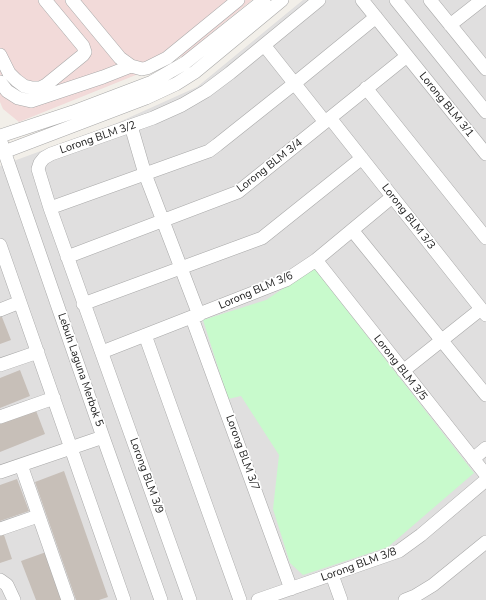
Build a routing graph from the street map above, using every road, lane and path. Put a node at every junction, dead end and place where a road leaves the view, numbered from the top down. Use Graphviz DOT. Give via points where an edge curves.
graph roads {
  1 [pos="45,0"];
  2 [pos="72,0"];
  3 [pos="238,0"];
  4 [pos="264,0"];
  5 [pos="282,0"];
  6 [pos="319,0"];
  7 [pos="362,0"];
  8 [pos="396,0"];
  9 [pos="430,0"];
  10 [pos="482,0"];
  11 [pos="376,17"];
  12 [pos="450,25"];
  13 [pos="264,45"];
  14 [pos="110,47"];
  15 [pos="0,55"];
  16 [pos="407,56"];
  17 [pos="131,66"];
  18 [pos="486,67"];
  19 [pos="103,77"];
  20 [pos="0,82"];
  21 [pos="295,84"];
  22 [pos="366,88"];
  23 [pos="486,112"];
  24 [pos="327,120"];
  25 [pos="131,126"];
  26 [pos="0,138"];
  27 [pos="4,152"];
  28 [pos="486,154"];
  29 [pos="362,158"];
  30 [pos="145,174"];
  31 [pos="392,197"];
  32 [pos="50,208"];
  33 [pos="164,221"];
  34 [pos="352,230"];
  35 [pos="486,238"];
  36 [pos="1,252"];
  37 [pos="67,257"];
  38 [pos="316,260"];
  39 [pos="181,267"];
  40 [pos="20,302"];
  41 [pos="83,304"];
  42 [pos="0,310"];
  43 [pos="484,312"];
  44 [pos="196,316"];
  45 [pos="144,335"];
  46 [pos="442,340"];
  47 [pos="38,352"];
  48 [pos="102,352"];
  49 [pos="0,365"];
  50 [pos="403,371"];
  51 [pos="486,395"];
  52 [pos="54,398"];
  53 [pos="0,417"];
  54 [pos="103,437"];
  55 [pos="72,448"];
  56 [pos="486,448"];
  57 [pos="473,459"];
  58 [pos="21,465"];
  59 [pos="0,472"];
  60 [pos="486,475"];
  61 [pos="486,480"];
  62 [pos="38,516"];
  63 [pos="0,529"];
  64 [pos="486,542"];
  65 [pos="332,575"];
  66 [pos="0,580"];
  67 [pos="291,589"];
  68 [pos="14,600"];
  69 [pos="68,600"];
  70 [pos="124,600"];
  71 [pos="162,600"];
  72 [pos="190,600"];
  73 [pos="240,600"];
  74 [pos="258,600"];
  75 [pos="341,600"];
  76 [pos="405,600"];
  1 -- 15 [label="street" via="83,46 83,55 46,85 32,88 24,86 9,73"];
  2 -- 14 [label="street"];
  3 -- 17 [label="street" via="161,61 142,69"];
  4 -- 26 [label="street" via="185,63 152,82"];
  5 -- 27 [label="street" via="176,84"];
  6 -- 13 [label="street, Lorong BLM 3/2"];
  7 -- 11 [label="street"];
  8 -- 23 [label="street"];
  9 -- 12 [label="street"];
  10 -- 12 [label="street"];
  11 -- 16 [label="street"];
  11 -- 21 [label="street"];
  12 -- 18 [label="street"];
  13 -- 21 [label="street, Lorong BLM 3/3"];
  13 -- 25 [label="street, Lorong BLM 3/2" via="206,91 165,113"];
  14 -- 17 [label="street"];
  14 -- 19 [label="street" via="110,67"];
  16 -- 22 [label="street, Lorong BLM 3/4"];
  16 -- 28 [label="street, Lorong BLM 3/1"];
  17 -- 19 [label="street"];
  19 -- 20 [label="street" via="31,101 18,98 7,91"];
  21 -- 24 [label="street, Lorong BLM 3/3"];
  21 -- 30 [label="street" via="217,146"];
  22 -- 24 [label="street, Lorong BLM 3/4"];
  22 -- 35 [label="street"];
  24 -- 29 [label="street, Lorong BLM 3/3"];
  24 -- 33 [label="street, Lorong BLM 3/4" via="238,192"];
  25 -- 30 [label="street, Lorong BLM 3/7"];
  25 -- 32 [label="street, Lorong BLM 3/2" via="44,158 38,169"];
  26 -- 27 [label="street, Lebuh Laguna Merbok 5"];
  27 -- 54 [label="street, Lebuh Laguna Merbok 5"];
  29 -- 31 [label="street, Lorong BLM 3/3"];
  29 -- 39 [label="street" via="262,238"];
  30 -- 32 [label="street"];
  30 -- 33 [label="street, Lorong BLM 3/7"];
  31 -- 34 [label="street, Lorong BLM 3/6"];
  31 -- 43 [label="street, Lorong BLM 3/3"];
  32 -- 37 [label="street, Lorong BLM 3/2"];
  33 -- 37 [label="street, Lorong BLM 3/4"];
  33 -- 39 [label="street, Lorong BLM 3/7"];
  34 -- 38 [label="street, Lorong BLM 3/6"];
  34 -- 46 [label="street"];
  36 -- 40 [label="street"];
  37 -- 41 [label="street, Lorong BLM 3/2"];
  38 -- 44 [label="street, Lorong BLM 3/6" via="286,280"];
  38 -- 50 [label="street, Lorong BLM 3/5"];
  39 -- 41 [label="street"];
  39 -- 44 [label="street, Lorong BLM 3/7"];
  40 -- 42 [label="street"];
  40 -- 47 [label="street"];
  41 -- 48 [label="street, Lorong BLM 3/2"];
  43 -- 46 [label="street"];
  44 -- 45 [label="street, Lorong BLM 3/6"];
  44 -- 67 [label="street, Lorong BLM 3/7"];
  45 -- 48 [label="street, Lorong BLM 3/6"];
  45 -- 73 [label="street"];
  46 -- 50 [label="street"];
  46 -- 51 [label="street"];
  47 -- 49 [label="street"];
  47 -- 52 [label="street"];
  48 -- 72 [label="street, Lorong BLM 3/9"];
  50 -- 57 [label="street, Lorong BLM 3/5"];
  52 -- 53 [label="street"];
  52 -- 55 [label="street"];
  54 -- 55 [label="street"];
  54 -- 71 [label="street, Lebuh Laguna Merbok 5"];
  55 -- 58 [label="street"];
  55 -- 70 [label="street"];
  56 -- 57 [label="street"];
  57 -- 60 [label="street, Lorong BLM 3/5"];
  58 -- 59 [label="street"];
  58 -- 62 [label="street"];
  61 -- 65 [label="street, Lorong BLM 3/8" via="399,551"];
  62 -- 63 [label="street"];
  62 -- 69 [label="street"];
  64 -- 76 [label="street" via="433,585"];
  65 -- 67 [label="street, Lorong BLM 3/8"];
  65 -- 75 [label="street"];
  66 -- 68 [label="street" via="7,585"];
  67 -- 74 [label="street, Lorong BLM 3/8"];
}
